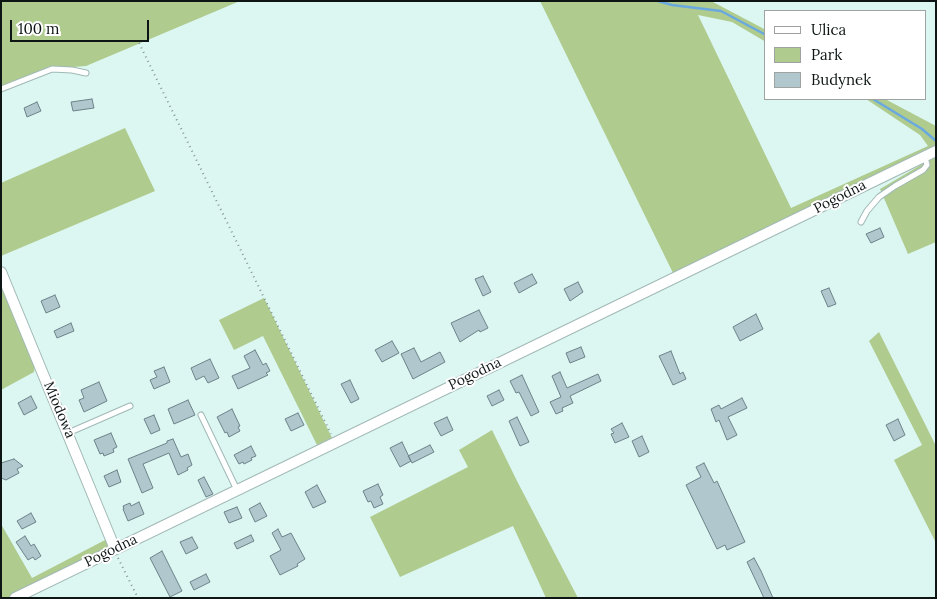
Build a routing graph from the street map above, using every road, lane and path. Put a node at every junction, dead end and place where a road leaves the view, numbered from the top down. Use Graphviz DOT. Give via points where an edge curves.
graph roads {
  1 [pos="139,43"];
  2 [pos="86,73"];
  3 [pos="1,90"];
  4 [pos="936,151"];
  5 [pos="925,156"];
  6 [pos="860,222"];
  7 [pos="1,272"];
  8 [pos="130,406"];
  9 [pos="201,415"];
  10 [pos="68,433"];
  11 [pos="334,442"];
  12 [pos="238,490"];
  13 [pos="115,549"];
  14 [pos="16,598"];
  15 [pos="138,598"];
  1 -- 11 [label="path"];
  2 -- 3 [label="lane" via="52,69"];
  4 -- 5 [label="street, Pogodna"];
  5 -- 6 [label="lane" via="927,165 924,170 879,197"];
  5 -- 11 [label="street, Pogodna"];
  7 -- 10 [label="street, Miodowa"];
  8 -- 10 [label="lane"];
  9 -- 12 [label="lane"];
  10 -- 13 [label="street, Miodowa"];
  11 -- 12 [label="street, Pogodna"];
  12 -- 13 [label="street, Pogodna"];
  13 -- 14 [label="street, Pogodna"];
  13 -- 15 [label="path"];
}
